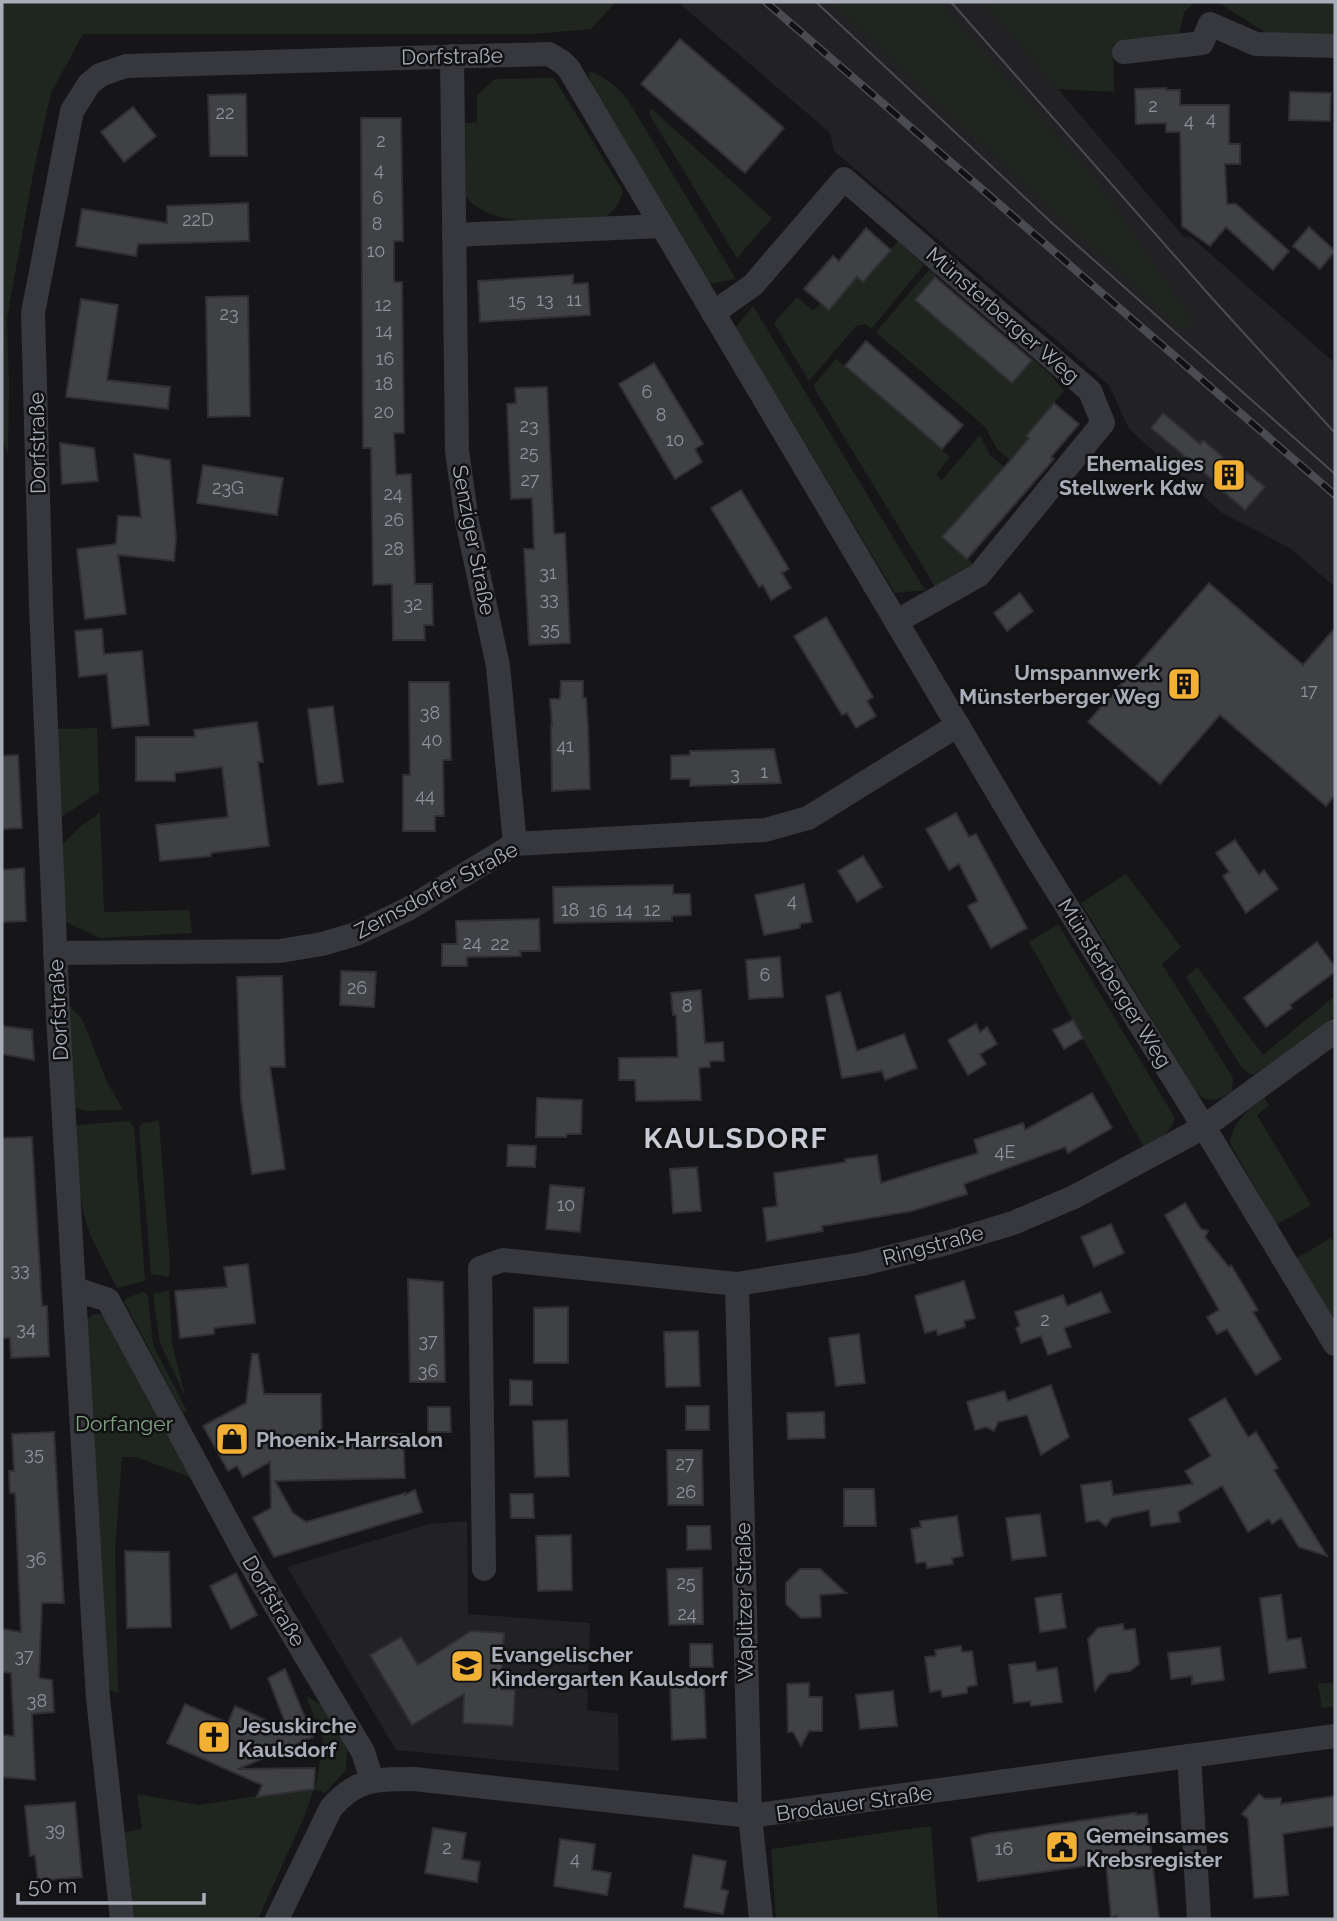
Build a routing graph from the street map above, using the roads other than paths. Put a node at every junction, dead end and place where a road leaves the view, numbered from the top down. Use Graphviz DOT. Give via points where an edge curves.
graph roads {
  1 [pos="1335,46"];
  2 [pos="1124,52"];
  3 [pos="452,56"];
  4 [pos="562,62"];
  5 [pos="662,226"];
  6 [pos="454,234"];
  7 [pos="713,313"];
  8 [pos="897,621"];
  9 [pos="958,725"];
  10 [pos="516,844"];
  11 [pos="55,953"];
  12 [pos="1335,1031"];
  13 [pos="1204,1127"];
  14 [pos="737,1284"];
  15 [pos="75,1289"];
  16 [pos="1335,1344"];
  17 [pos="484,1569"];
  18 [pos="1335,1736"];
  19 [pos="1189,1756"];
  20 [pos="372,1780"];
  21 [pos="750,1816"];
  22 [pos="122,1919"];
  23 [pos="276,1919"];
  24 [pos="761,1919"];
  25 [pos="1199,1919"];
  1 -- 2 [label="street" via="1256,44 1210,24 1202,43"];
  3 -- 4 [label="street, Dorfstraße" via="549,54"];
  3 -- 6 [label="street, Senziger Straße"];
  3 -- 11 [label="street, Dorfstraße" via="126,66 95,80 72,111 33,313"];
  4 -- 5 [label="street, Münsterberger Weg"];
  5 -- 6 [label="street"];
  5 -- 7 [label="street, Münsterberger Weg"];
  6 -- 10 [label="street, Senziger Straße" via="457,452 498,666"];
  7 -- 8 [label="street, Münsterberger Weg"];
  7 -- 8 [label="street, Münsterberger Weg" via="753,285 844,178 1090,391 1103,423 979,575"];
  8 -- 9 [label="street, Münsterberger Weg"];
  9 -- 10 [label="street, Zernsdorfer Straße" via="808,818 765,830"];
  9 -- 13 [label="street, Münsterberger Weg"];
  10 -- 11 [label="street, Zernsdorfer Straße" via="408,909 323,944 280,951"];
  11 -- 15 [label="street, Dorfstraße"];
  12 -- 13 [label="street, Ringstraße"];
  13 -- 14 [label="street, Ringstraße" via="1074,1197 1013,1223 862,1264"];
  13 -- 16 [label="street, Münsterberger Weg"];
  14 -- 17 [label="street, Ringstraße" via="503,1260 481,1268"];
  14 -- 21 [label="street, Waplitzer Straße"];
  15 -- 20 [label="street, Dorfstraße" via="108,1300 245,1554 363,1752"];
  15 -- 22 [label="street, Dorfstraße" via="98,1698"];
  18 -- 19 [label="street, Brodauer Straße"];
  19 -- 21 [label="street, Brodauer Straße"];
  19 -- 25 [label="street"];
  20 -- 21 [label="street, Brodauer Straße" via="414,1779"];
  20 -- 23 [label="street" via="342,1795 331,1808"];
  21 -- 24 [label="street, Waplitzer Straße"];
}
